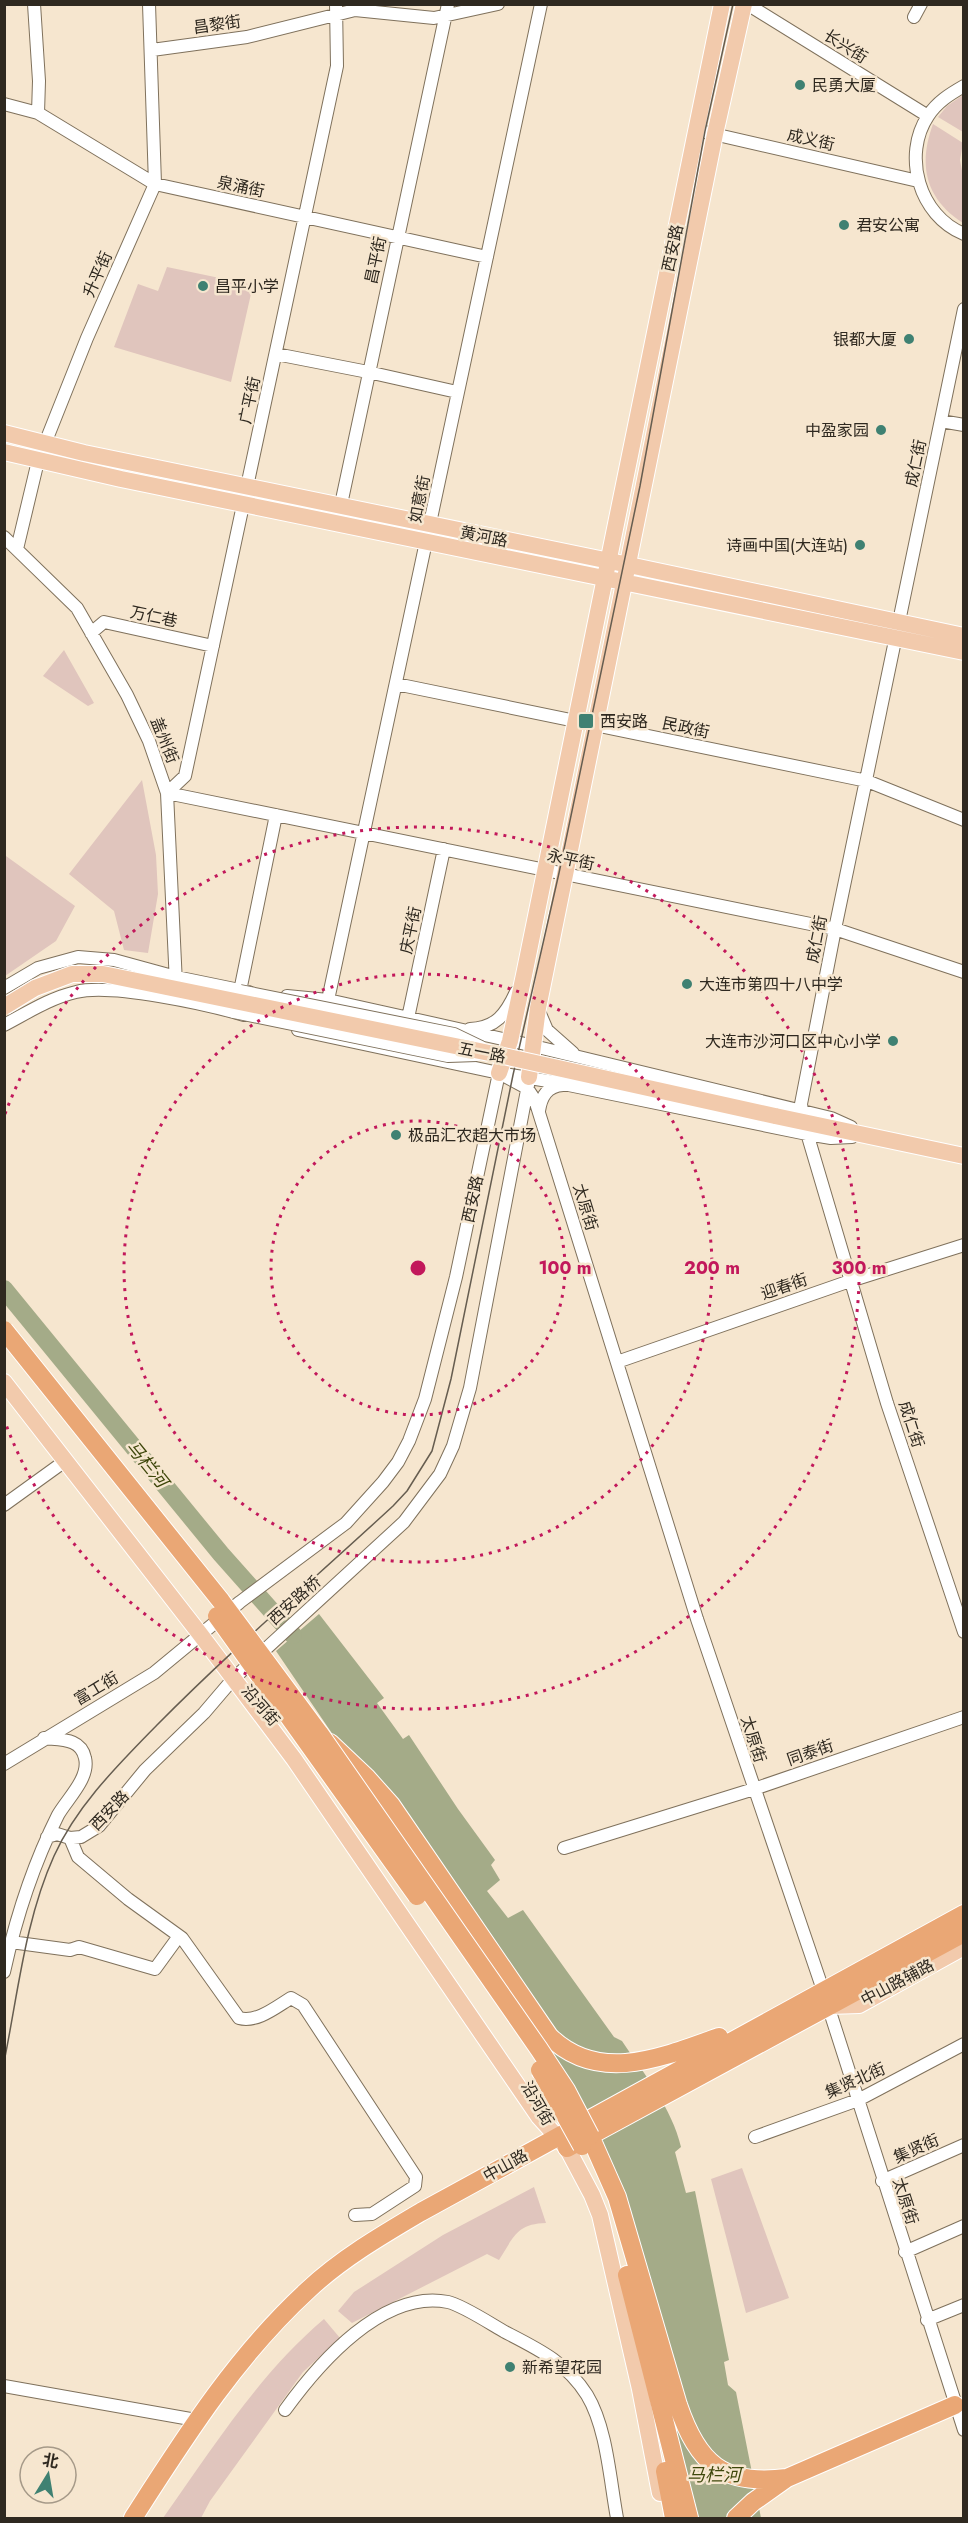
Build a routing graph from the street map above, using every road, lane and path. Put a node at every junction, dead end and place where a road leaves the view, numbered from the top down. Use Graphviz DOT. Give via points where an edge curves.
graph roads {
  1 [pos="33,4"];
  2 [pos="148,4"];
  3 [pos="498,4"];
  4 [pos="541,4"];
  5 [pos="722,4"];
  6 [pos="745,4"];
  7 [pos="921,4"];
  8 [pos="447,9"];
  9 [pos="335,10"];
  10 [pos="914,17"];
  11 [pos="152,50"];
  12 [pos="963,86"];
  13 [pos="4,104"];
  14 [pos="38,113"];
  15 [pos="928,116"];
  16 [pos="696,130"];
  17 [pos="715,134"];
  18 [pos="918,181"];
  19 [pos="155,184"];
  20 [pos="305,217"];
  21 [pos="963,234"];
  22 [pos="397,237"];
  23 [pos="487,257"];
  24 [pos="963,309"];
  25 [pos="276,354"];
  26 [pos="368,372"];
  27 [pos="457,392"];
  28 [pos="941,421"];
  29 [pos="963,425"];
  30 [pos="4,433"];
  31 [pos="45,443"];
  32 [pos="4,452"];
  33 [pos="38,461"];
  34 [pos="247,487"];
  35 [pos="243,504"];
  36 [pos="340,506"];
  37 [pos="337,523"];
  38 [pos="429,532"];
  39 [pos="4,537"];
  40 [pos="17,549"];
  41 [pos="629,565"];
  42 [pos="606,569"];
  43 [pos="626,582"];
  44 [pos="898,630"];
  45 [pos="91,633"];
  46 [pos="963,636"];
  47 [pos="213,646"];
  48 [pos="963,652"];
  49 [pos="396,684"];
  50 [pos="575,721"];
  51 [pos="597,726"];
  52 [pos="867,781"];
  53 [pos="167,793"];
  54 [pos="276,815"];
  55 [pos="963,820"];
  56 [pos="363,833"];
  57 [pos="444,849"];
  58 [pos="544,870"];
  59 [pos="565,874"];
  60 [pos="835,929"];
  61 [pos="963,972"];
  62 [pos="524,975"];
  63 [pos="176,977"];
  64 [pos="4,988"];
  65 [pos="240,990"];
  66 [pos="175,1000"];
  67 [pos="328,1000"];
  68 [pos="4,1006"];
  69 [pos="538,1008"];
  70 [pos="234,1012"];
  71 [pos="408,1018"];
  72 [pos="4,1025"];
  73 [pos="460,1030"];
  74 [pos="510,1041"];
  75 [pos="534,1046"];
  76 [pos="499,1055"];
  77 [pos="591,1060"];
  78 [pos="444,1062"];
  79 [pos="499,1073"];
  80 [pos="528,1082"];
  81 [pos="569,1085"];
  82 [pos="493,1102"];
  83 [pos="539,1112"];
  84 [pos="805,1123"];
  85 [pos="963,1156"];
  86 [pos="963,1245"];
  87 [pos="849,1281"];
  88 [pos="4,1330"];
  89 [pos="4,1346"];
  90 [pos="617,1362"];
  91 [pos="4,1382"];
  92 [pos="65,1461"];
  93 [pos="4,1505"];
  94 [pos="315,1547"];
  95 [pos="963,1632"];
  96 [pos="200,1634"];
  97 [pos="233,1679"];
  98 [pos="963,1718"];
  99 [pos="319,1734"];
  100 [pos="44,1738"];
  101 [pos="4,1764"];
  102 [pos="754,1789"];
  103 [pos="47,1837"];
  104 [pos="70,1838"];
  105 [pos="564,1848"];
  106 [pos="963,1914"];
  107 [pos="963,1933"];
  108 [pos="179,1936"];
  109 [pos="11,1942"];
  110 [pos="963,1947"];
  111 [pos="4,1972"];
  112 [pos="825,1998"];
  113 [pos="769,2020"];
  114 [pos="963,2044"];
  115 [pos="667,2084"];
  116 [pos="858,2100"];
  117 [pos="755,2137"];
  118 [pos="561,2142"];
  119 [pos="963,2145"];
  120 [pos="882,2181"];
  121 [pos="354,2215"];
  122 [pos="963,2226"];
  123 [pos="905,2252"];
  124 [pos="632,2295"];
  125 [pos="963,2305"];
  126 [pos="927,2320"];
  127 [pos="4,2386"];
  128 [pos="959,2403"];
  129 [pos="285,2410"];
  130 [pos="196,2421"];
  131 [pos="963,2430"];
  132 [pos="787,2478"];
  133 [pos="133,2518"];
  134 [pos="617,2518"];
  135 [pos="666,2518"];
  136 [pos="674,2518"];
  137 [pos="688,2518"];
  138 [pos="736,2518"];
  1 -- 14 [label="street"];
  2 -- 11 [label="street, 升平街"];
  3 -- 8 [label="street, 昌黎街"];
  4 -- 23 [label="street, 如意街"];
  5 -- 16 [label="main road, 西安路"];
  6 -- 15 [label="street, 长兴街"];
  6 -- 17 [label="main road, 西安路"];
  7 -- 10 [label="street"];
  8 -- 9 [label="street, 昌黎街" via="434,18"];
  8 -- 22 [label="street, 昌平街"];
  9 -- 11 [label="street, 昌黎街" via="247,37"];
  9 -- 20 [label="street, 广平街" via="337,66"];
  11 -- 19 [label="street, 升平街"];
  12 -- 15 [label="street" via="946,96"];
  13 -- 14 [label="street, 泉涌街"];
  14 -- 19 [label="street, 泉涌街"];
  15 -- 18 [label="street" via="915,158"];
  16 -- 17 [label="street, 成义街"];
  16 -- 42 [label="main road, 西安路"];
  17 -- 18 [label="street, 成义街"];
  17 -- 41 [label="main road, 西安路"];
  18 -- 21 [label="street" via="926,201 940,218"];
  19 -- 20 [label="street, 泉涌街"];
  19 -- 31 [label="street, 升平街"];
  20 -- 22 [label="street, 泉涌街"];
  20 -- 25 [label="street, 广平街"];
  22 -- 23 [label="street, 泉涌街"];
  22 -- 26 [label="street, 昌平街"];
  23 -- 27 [label="street, 如意街"];
  24 -- 28 [label="street, 成仁街"];
  25 -- 26 [label="street"];
  25 -- 34 [label="street, 广平街"];
  26 -- 27 [label="street"];
  26 -- 36 [label="street, 昌平街"];
  27 -- 38 [label="street, 如意街"];
  28 -- 29 [label="street"];
  28 -- 44 [label="street, 成仁街"];
  30 -- 31 [label="main road, 黄河路"];
  31 -- 33 [label="street, 升平街"];
  31 -- 34 [label="main road, 黄河路"];
  32 -- 33 [label="main road, 黄河路"];
  33 -- 35 [label="main road, 黄河路"];
  33 -- 40 [label="street, 升平街"];
  34 -- 35 [label="street, 广平街"];
  34 -- 36 [label="main road, 黄河路"];
  35 -- 37 [label="main road, 黄河路"];
  35 -- 47 [label="street, 广平街"];
  36 -- 37 [label="street, 昌平街"];
  36 -- 38 [label="main road, 黄河路"];
  37 -- 38 [label="main road, 黄河路"];
  38 -- 42 [label="main road, 黄河路"];
  38 -- 49 [label="street, 如意街"];
  39 -- 40 [label="street, 盖州街"];
  40 -- 45 [label="street, 盖州街" via="77,608"];
  41 -- 42 [label="main road, 黄河路"];
  41 -- 43 [label="main road, 西安路"];
  41 -- 44 [label="main road, 黄河路"];
  42 -- 43 [label="main road, 黄河路"];
  42 -- 50 [label="main road, 西安路"];
  43 -- 44 [label="main road, 黄河路"];
  43 -- 51 [label="main road, 西安路"];
  44 -- 46 [label="main road, 黄河路"];
  44 -- 48 [label="main road, 黄河路"];
  44 -- 52 [label="street, 成仁街"];
  45 -- 47 [label="street, 万仁巷" via="104,622"];
  45 -- 53 [label="street, 盖州街" via="149,741"];
  47 -- 53 [label="street, 广平街" via="185,776"];
  49 -- 50 [label="street, 民政街"];
  49 -- 56 [label="street, 如意街"];
  50 -- 51 [label="street, 民政街"];
  50 -- 58 [label="main road, 西安路"];
  51 -- 52 [label="street, 民政街"];
  51 -- 59 [label="main road, 西安路"];
  52 -- 55 [label="street, 民政街"];
  52 -- 60 [label="street, 成仁街"];
  53 -- 54 [label="street, 永平街"];
  53 -- 63 [label="street, 盖州街"];
  54 -- 56 [label="street, 永平街"];
  54 -- 65 [label="street"];
  56 -- 57 [label="street, 永平街"];
  56 -- 67 [label="street, 如意街"];
  57 -- 58 [label="street, 永平街"];
  57 -- 71 [label="street, 庆平街"];
  58 -- 59 [label="street, 永平街"];
  58 -- 62 [label="main road, 西安路"];
  59 -- 60 [label="street, 永平街"];
  59 -- 69 [label="main road, 西安路"];
  60 -- 61 [label="street, 永平街"];
  60 -- 84 [label="street, 成仁街" via="801,1104"];
  62 -- 73 [label="street" via="501,1019 482,1029"];
  62 -- 74 [label="main road, 西安路"];
  63 -- 64 [label="street" via="114,960 78,957 38,968"];
  63 -- 65 [label="street"];
  63 -- 66 [label="street, 盖州街"];
  65 -- 67 [label="street"];
  65 -- 76 [label="street, bridge" via="454,1034"];
  66 -- 70 [label="street"];
  66 -- 72 [label="street" via="102,988 44,1003"];
  67 -- 71 [label="street"];
  68 -- 76 [label="main road, 五一路, bridge" via="35,988 72,974 103,974"];
  69 -- 75 [label="main road, 西安路"];
  69 -- 77 [label="street" via="553,1038"];
  70 -- 76 [label="street, bridge" via="448,1056"];
  70 -- 78 [label="street" via="321,1037"];
  71 -- 73 [label="street"];
  73 -- 74 [label="street"];
  74 -- 75 [label="street"];
  74 -- 79 [label="main road, 西安路"];
  74 -- 80 [label="street, 太原街"];
  75 -- 77 [label="street"];
  75 -- 80 [label="main road, 西安路"];
  76 -- 84 [label="main road, 五一路, bridge"];
  77 -- 84 [label="street"];
  78 -- 79 [label="street"];
  78 -- 82 [label="street" via="488,1082"];
  79 -- 80 [label="street"];
  79 -- 82 [label="street, 西安路"];
  80 -- 81 [label="street"];
  80 -- 83 [label="street, 太原街"];
  80 -- 97 [label="street, 西安路桥" via="470,1388 453,1446 440,1474 404,1522"];
  81 -- 83 [label="street" via="558,1085 546,1092"];
  81 -- 84 [label="street"];
  82 -- 94 [label="street, 西安路" via="456,1277 425,1399 409,1441 398,1462 364,1504"];
  83 -- 90 [label="street, 太原街"];
  84 -- 85 [label="main road, 五一路"];
  84 -- 87 [label="street, 成仁街"];
  86 -- 87 [label="street, 迎春街"];
  87 -- 90 [label="street, 迎春街"];
  87 -- 95 [label="street, 成仁街"];
  88 -- 99 [label="highway, bridge" via="222,1601"];
  89 -- 124 [label="highway, bridge" via="211,1607 542,2073 582,2146 607,2203"];
  90 -- 102 [label="street, 太原街"];
  91 -- 92 [label="main road, 沿河街"];
  92 -- 93 [label="street"];
  92 -- 96 [label="main road, 沿河街"];
  94 -- 96 [label="street, 西安路桥"];
  96 -- 97 [label="main road, 沿河街"];
  96 -- 100 [label="street, 富工街" via="154,1672"];
  97 -- 104 [label="street, 西安路" via="145,1770 99,1826 81,1837"];
  97 -- 118 [label="main road, 沿河街" via="294,1759 539,2117"];
  98 -- 102 [label="street, 同泰街"];
  99 -- 113 [label="highway, bridge" via="391,1805 549,2036 562,2049 597,2063 635,2063"];
  99 -- 132 [label="highway, bridge" via="566,2090 617,2197 678,2405 696,2445 721,2471 740,2478"];
  100 -- 101 [label="street, 富工街"];
  100 -- 103 [label="street" via="76,1743 86,1760 82,1778"];
  102 -- 105 [label="street, 同泰街"];
  102 -- 112 [label="street, 太原街"];
  103 -- 104 [label="street, 西安路" via="57,1834"];
  103 -- 109 [label="street"];
  104 -- 108 [label="street" via="78,1857"];
  106 -- 112 [label="highway, 中山路"];
  107 -- 112 [label="highway, 中山路"];
  108 -- 109 [label="street" via="155,1969 79,1947 70,1950"];
  108 -- 121 [label="street" via="239,2018 247,2021 291,1998 303,2005 416,2177 415,2186 372,2214"];
  109 -- 111 [label="street"];
  110 -- 112 [label="main road, 中山路辅路" via="859,2005"];
  112 -- 113 [label="highway, 中山路"];
  112 -- 115 [label="highway, 中山路"];
  112 -- 116 [label="street, 太原街"];
  113 -- 115 [label="highway, 中山路"];
  114 -- 116 [label="street, 集贤北街"];
  115 -- 118 [label="highway, 中山路"];
  116 -- 117 [label="street, 集贤北街"];
  116 -- 120 [label="street, 太原街"];
  118 -- 130 [label="highway, 中山路" via="388,2232 310,2288 251,2349"];
  118 -- 135 [label="main road, 沿河街" via="600,2215"];
  119 -- 120 [label="street, 集贤街"];
  120 -- 123 [label="street, 太原街"];
  122 -- 123 [label="street"];
  123 -- 126 [label="street, 太原街"];
  124 -- 136 [label="highway"];
  124 -- 137 [label="highway"];
  125 -- 126 [label="street"];
  126 -- 128 [label="street, 太原街"];
  127 -- 130 [label="street"];
  128 -- 131 [label="street, 太原街"];
  128 -- 132 [label="highway"];
  129 -- 134 [label="street" via="306,2380 343,2344 384,2313 412,2302 449,2302 552,2356 586,2394 598,2419"];
  130 -- 133 [label="highway, 中山路"];
  132 -- 138 [label="highway"];
}
